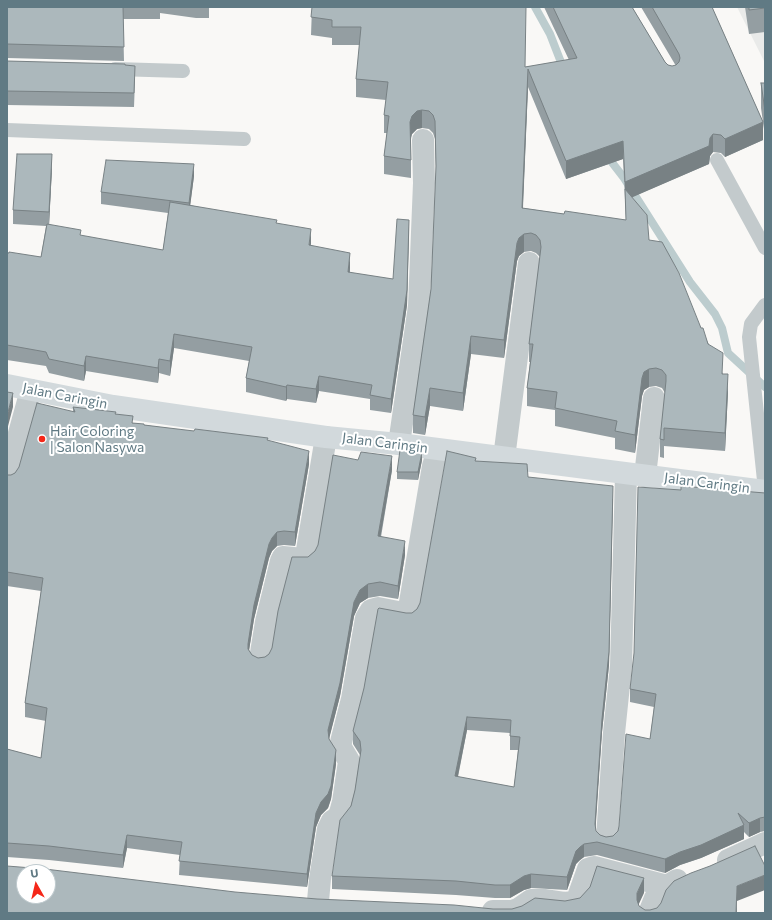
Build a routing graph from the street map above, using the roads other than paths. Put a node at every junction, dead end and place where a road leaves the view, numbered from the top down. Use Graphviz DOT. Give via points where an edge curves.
graph roads {
  1 [pos="103,69"];
  2 [pos="183,71"];
  3 [pos="7,130"];
  4 [pos="244,140"];
  5 [pos="423,140"];
  6 [pos="717,160"];
  7 [pos="765,248"];
  8 [pos="529,263"];
  9 [pos="765,306"];
  10 [pos="7,385"];
  11 [pos="31,390"];
  12 [pos="654,398"];
  13 [pos="326,437"];
  14 [pos="399,444"];
  15 [pos="438,450"];
  16 [pos="504,458"];
  17 [pos="635,475"];
  18 [pos="7,477"];
  19 [pos="765,491"];
  20 [pos="260,659"];
  21 [pos="607,838"];
  22 [pos="765,843"];
  23 [pos="667,886"];
  24 [pos="296,899"];
  25 [pos="318,901"];
  26 [pos="341,902"];
  27 [pos="471,908"];
  28 [pos="649,913"];
  1 -- 2 [label="lane"];
  3 -- 4 [label="lane"];
  5 -- 14 [label="street" via="424,183 419,306"];
  6 -- 7 [label="lane"];
  8 -- 16 [label="street"];
  9 -- 19 [label="lane" via="751,324 749,337"];
  10 -- 11 [label="main road, Jalan Caringin"];
  11 -- 13 [label="main road, Jalan Caringin" via="113,406"];
  11 -- 18 [label="street"];
  12 -- 17 [label="street"];
  13 -- 14 [label="main road, Jalan Caringin"];
  13 -- 20 [label="street" via="306,556 303,559 283,557 280,560"];
  14 -- 15 [label="main road, Jalan Caringin"];
  15 -- 16 [label="main road, Jalan Caringin"];
  15 -- 25 [label="street" via="433,466 408,614 372,609 363,629 352,699 340,746 349,760 343,802 337,818 329,825"];
  16 -- 17 [label="main road, Jalan Caringin"];
  17 -- 19 [label="main road, Jalan Caringin"];
  17 -- 21 [label="street"];
  22 -- 23 [label="street"];
  23 -- 27 [label="street" via="594,867 588,869 574,902 531,900 512,911"];
  23 -- 28 [label="street" via="655,898"];
  24 -- 25 [label="street"];
  25 -- 26 [label="street"];
}
